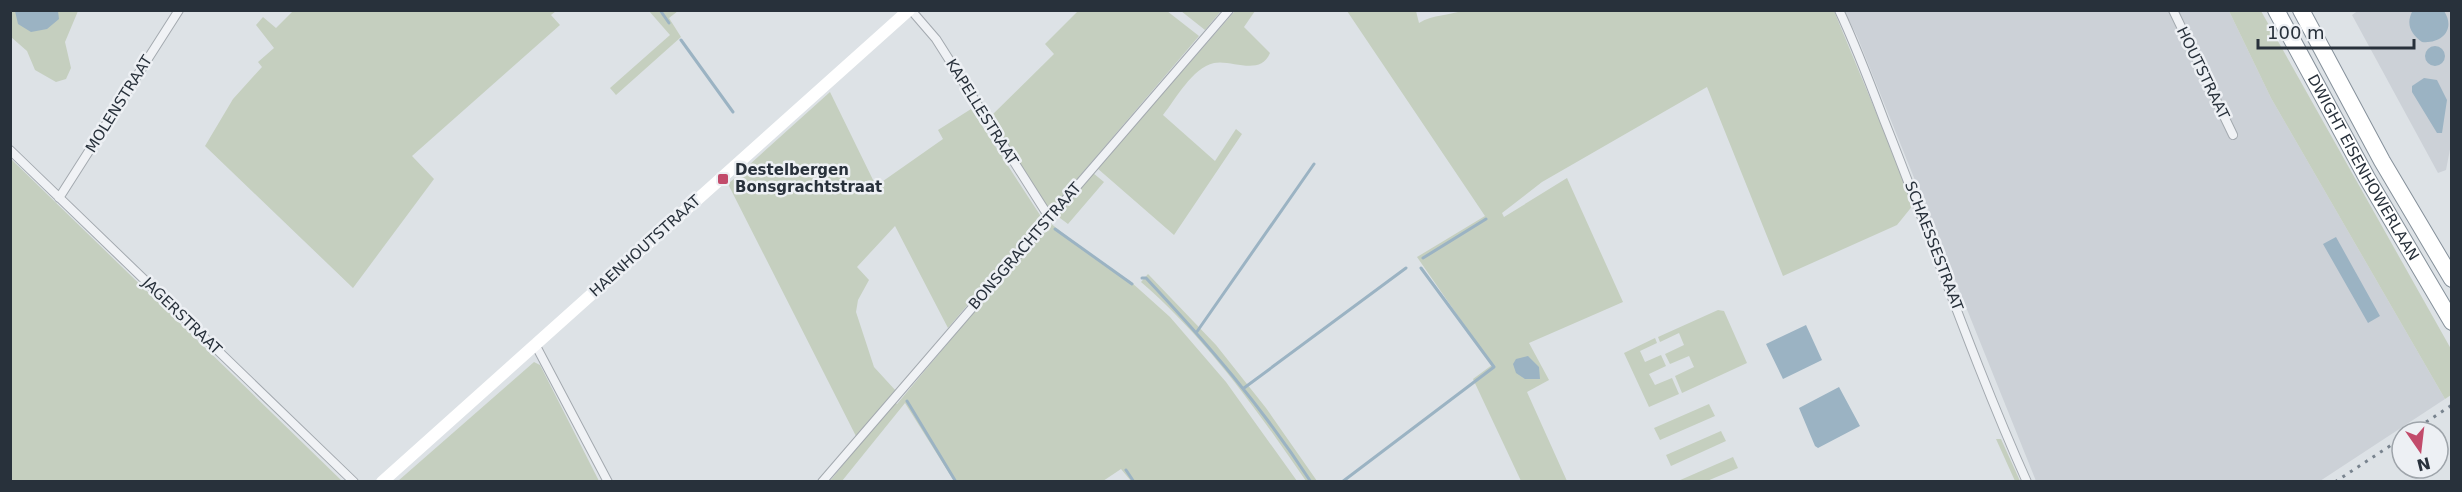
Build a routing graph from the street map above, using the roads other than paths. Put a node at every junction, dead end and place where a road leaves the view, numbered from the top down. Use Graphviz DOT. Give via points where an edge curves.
graph roads {
  1 [pos="179,10"];
  2 [pos="910,10"];
  3 [pos="1229,10"];
  4 [pos="1839,10"];
  5 [pos="2173,10"];
  6 [pos="2276,10"];
  7 [pos="2301,10"];
  8 [pos="2233,135"];
  9 [pos="10,150"];
  10 [pos="59,198"];
  11 [pos="1049,217"];
  12 [pos="2451,279"];
  13 [pos="2451,322"];
  14 [pos="535,344"];
  15 [pos="354,482"];
  16 [pos="382,482"];
  17 [pos="608,482"];
  18 [pos="822,482"];
  19 [pos="2027,482"];
  1 -- 10 [label="street, MOLENSTRAAT"];
  2 -- 11 [label="street, KAPELLESTRAAT" via="936,39"];
  2 -- 14 [label="street, HAENHOUTSTRAAT"];
  3 -- 11 [label="street, BONSGRACHTSTRAAT"];
  4 -- 19 [label="street, SCHAESSESTRAAT" via="1916,197 1996,413"];
  5 -- 8 [label="street, HOUTSTRAAT"];
  6 -- 13 [label="highway, DWIGHT EISENHOWERLAAN"];
  7 -- 12 [label="highway, DWIGHT EISENHOWERLAAN"];
  9 -- 10 [label="street, JAGERSTRAAT"];
  10 -- 15 [label="street, JAGERSTRAAT"];
  11 -- 18 [label="street, BONSGRACHTSTRAAT"];
  14 -- 16 [label="street, HAENHOUTSTRAAT"];
  14 -- 17 [label="street"];
}
